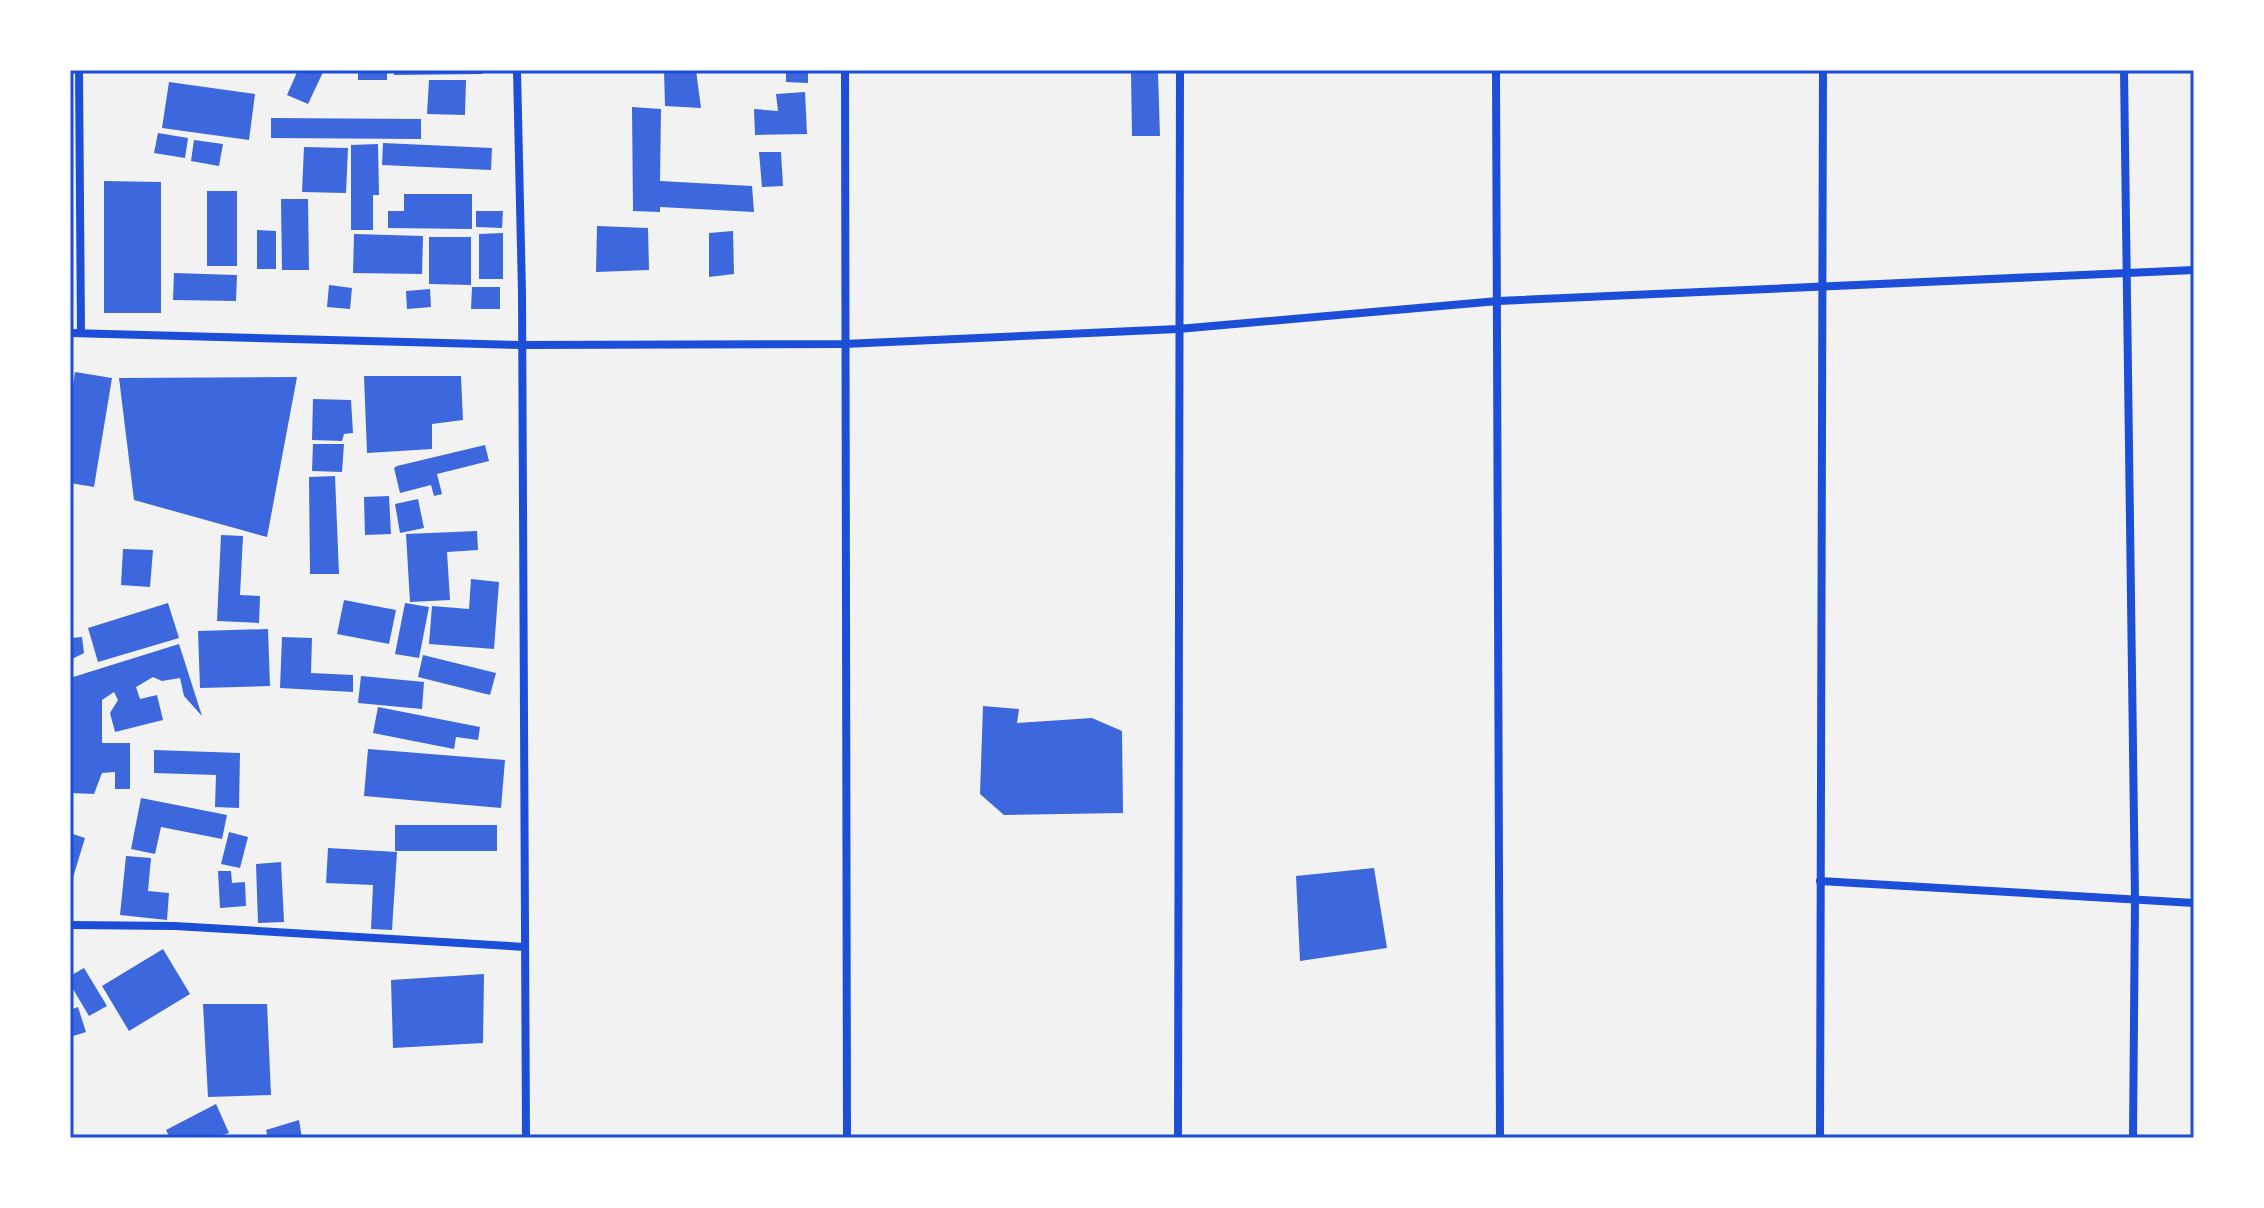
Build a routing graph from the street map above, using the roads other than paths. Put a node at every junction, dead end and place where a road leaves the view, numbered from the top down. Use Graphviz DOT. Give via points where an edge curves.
graph roads {
  1 [pos="79,70"];
  2 [pos="517,70"];
  3 [pos="845,70"];
  4 [pos="1180,70"];
  5 [pos="1496,70"];
  6 [pos="1823,70"];
  7 [pos="2124,70"];
  8 [pos="2194,270"];
  9 [pos="2126,271"];
  10 [pos="1822,285"];
  11 [pos="1498,301"];
  12 [pos="1178,329"];
  13 [pos="70,333"];
  14 [pos="81,333"];
  15 [pos="844,344"];
  16 [pos="521,345"];
  17 [pos="1820,881"];
  18 [pos="2135,900"];
  19 [pos="2194,903"];
  20 [pos="70,925"];
  21 [pos="525,947"];
  22 [pos="526,1138"];
  23 [pos="847,1138"];
  24 [pos="1178,1138"];
  25 [pos="1500,1138"];
  26 [pos="1820,1138"];
  27 [pos="2133,1138"];
  1 -- 14 [label="street"];
  2 -- 16 [label="street"];
  3 -- 15 [label="street"];
  4 -- 12 [label="street"];
  5 -- 11 [label="street"];
  6 -- 10 [label="street"];
  7 -- 9 [label="street"];
  8 -- 9 [label="street"];
  9 -- 10 [label="street"];
  9 -- 18 [label="street"];
  10 -- 11 [label="street"];
  10 -- 17 [label="street"];
  11 -- 12 [label="street"];
  11 -- 25 [label="street"];
  12 -- 15 [label="street"];
  12 -- 24 [label="street"];
  13 -- 14 [label="street"];
  14 -- 16 [label="street"];
  15 -- 16 [label="street"];
  15 -- 23 [label="street"];
  16 -- 21 [label="street"];
  17 -- 18 [label="street"];
  17 -- 26 [label="street"];
  18 -- 19 [label="street"];
  18 -- 27 [label="street"];
  20 -- 21 [label="street" via="175,926"];
  21 -- 22 [label="street"];
}
